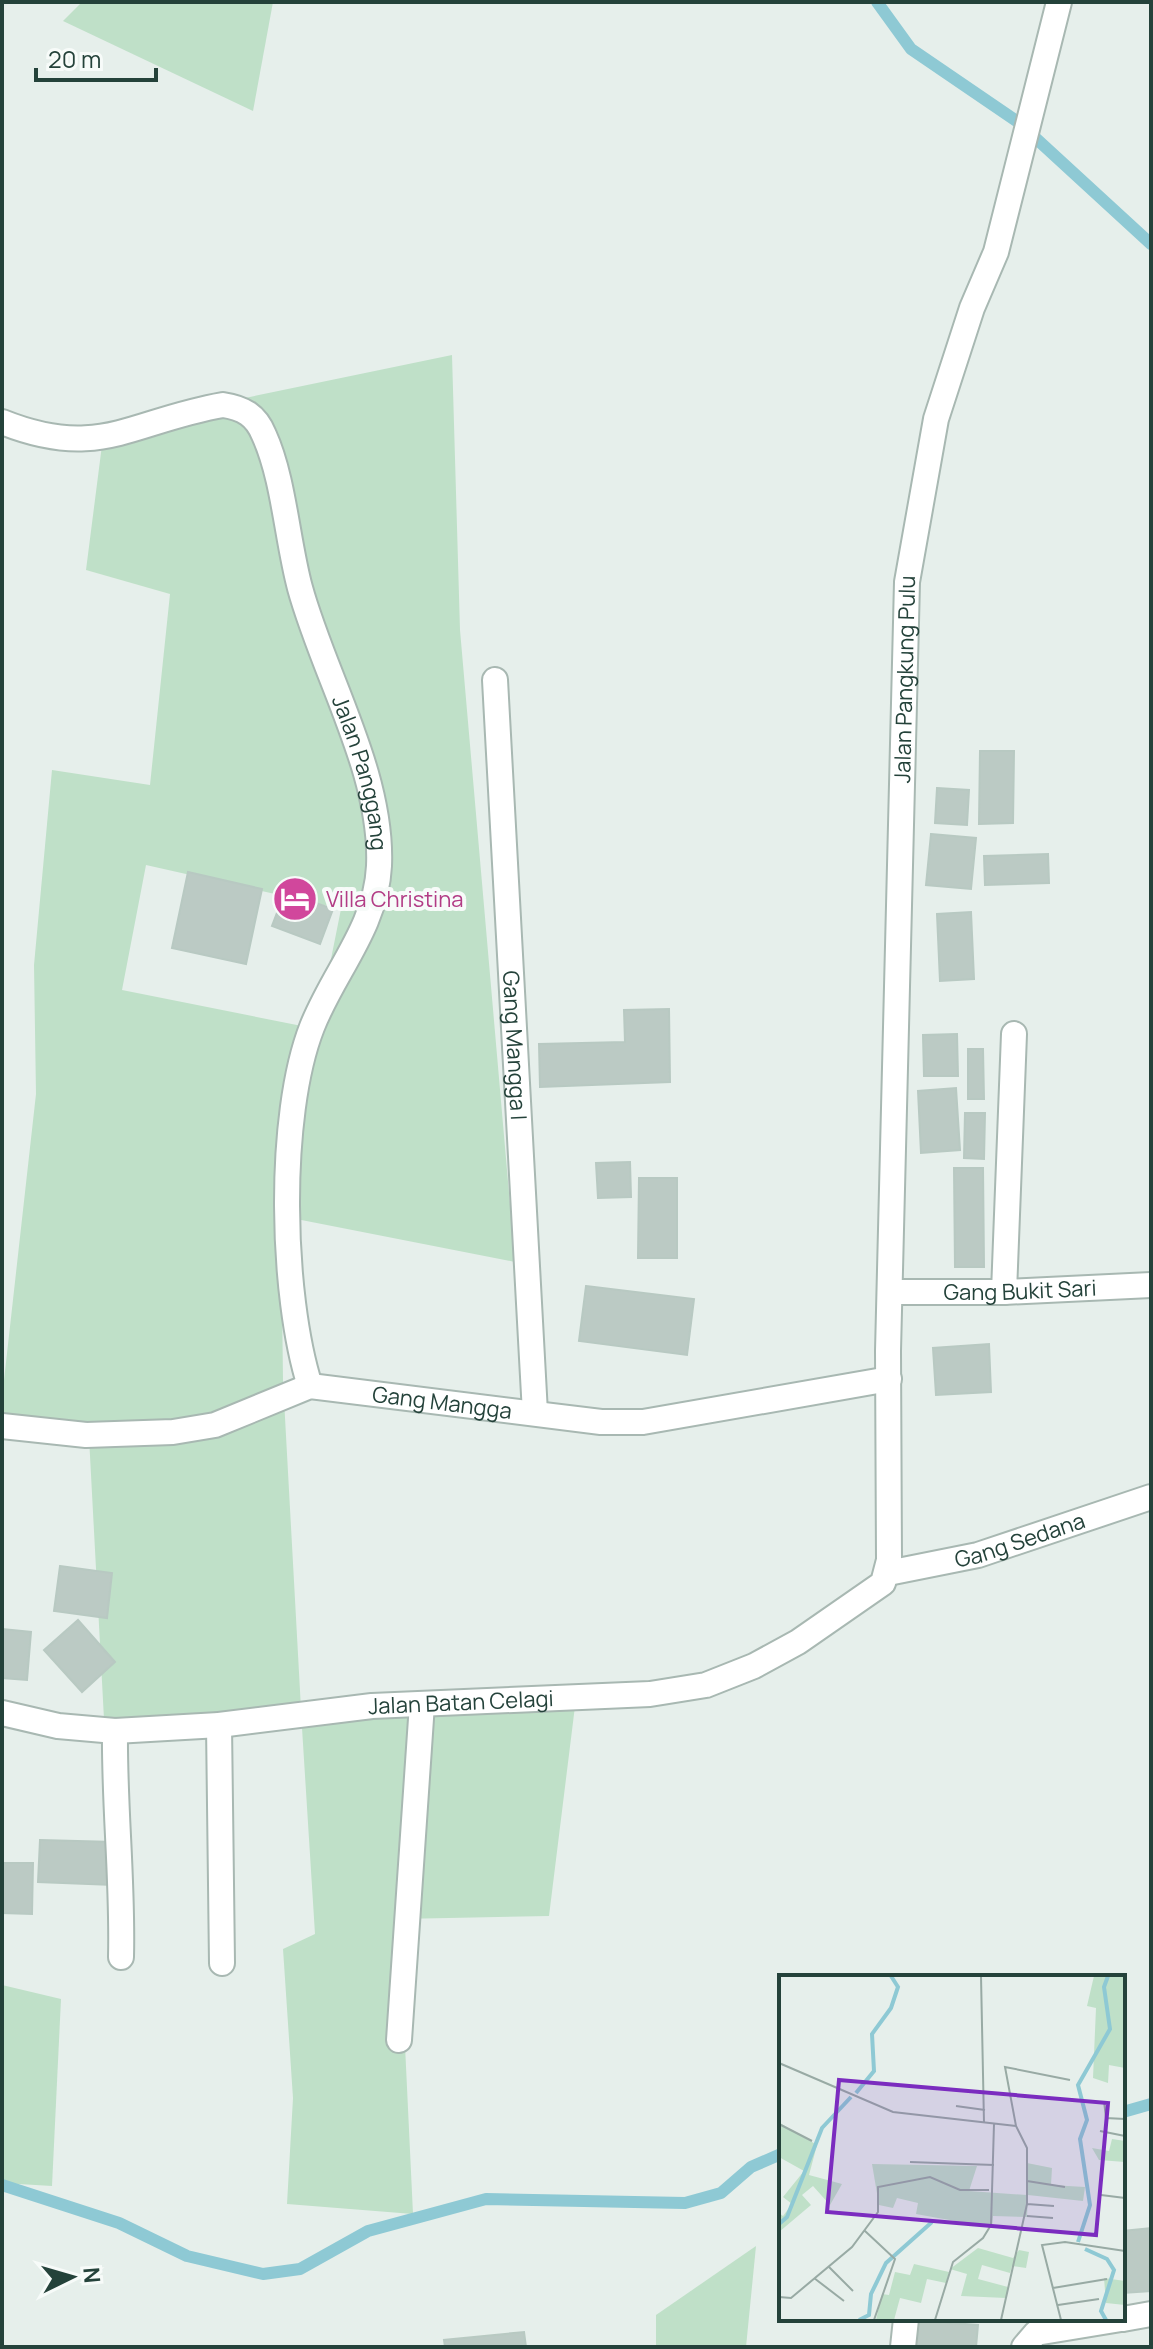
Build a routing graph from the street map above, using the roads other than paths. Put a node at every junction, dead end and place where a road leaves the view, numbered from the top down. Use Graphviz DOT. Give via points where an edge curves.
graph roads {
  1 [pos="1059,2"];
  2 [pos="2,422"];
  3 [pos="495,680"];
  4 [pos="1014,1034"];
  5 [pos="1151,1285"];
  6 [pos="890,1292"];
  7 [pos="1004,1292"];
  8 [pos="889,1379"];
  9 [pos="310,1386"];
  10 [pos="535,1413"];
  11 [pos="2,1426"];
  12 [pos="1151,1497"];
  13 [pos="888,1573"];
  14 [pos="422,1704"];
  15 [pos="2,1713"];
  16 [pos="219,1725"];
  17 [pos="115,1731"];
  18 [pos="121,1957"];
  19 [pos="222,1963"];
  20 [pos="399,2040"];
  21 [pos="1151,2314"];
  22 [pos="1125,2318"];
  23 [pos="906,2321"];
  24 [pos="1110,2321"];
  25 [pos="903,2347"];
  26 [pos="1024,2347"];
  1 -- 6 [label="street, Jalan Pangkung Pulu" via="996,252 936,419 907,582"];
  2 -- 9 [label="street, Jalan Panggang" via="38,436 107,438 223,405 241,408 255,419 271,457 300,590 362,766 379,863 369,916 312,1026 291,1135 294,1309"];
  3 -- 10 [label="street, Gang Mangga I"];
  4 -- 7 [label="street"];
  5 -- 7 [label="street, Gang Bukit Sari"];
  6 -- 7 [label="street, Gang Bukit Sari"];
  6 -- 8 [label="street, Jalan Pangkung Pulu"];
  8 -- 10 [label="street, Gang Mangga" via="643,1422"];
  8 -- 13 [label="street, Jalan Pangkung Pulu"];
  9 -- 10 [label="street, Gang Mangga"];
  9 -- 11 [label="street, Gang Mangga" via="215,1425 173,1432 86,1435"];
  12 -- 13 [label="street, Gang Sedana" via="978,1555"];
  13 -- 14 [label="street, Jalan Batan Celagi" via="878,1587 798,1642 706,1685 650,1694"];
  14 -- 16 [label="street, Jalan Batan Celagi"];
  14 -- 20 [label="street"];
  15 -- 17 [label="street, Jalan Batan Celagi" via="58,1726"];
  16 -- 17 [label="street, Jalan Batan Celagi"];
  16 -- 19 [label="street"];
  17 -- 18 [label="street"];
  21 -- 22 [label="street"];
  23 -- 25 [label="street"];
  24 -- 26 [label="street" via="1036,2333"];
}
